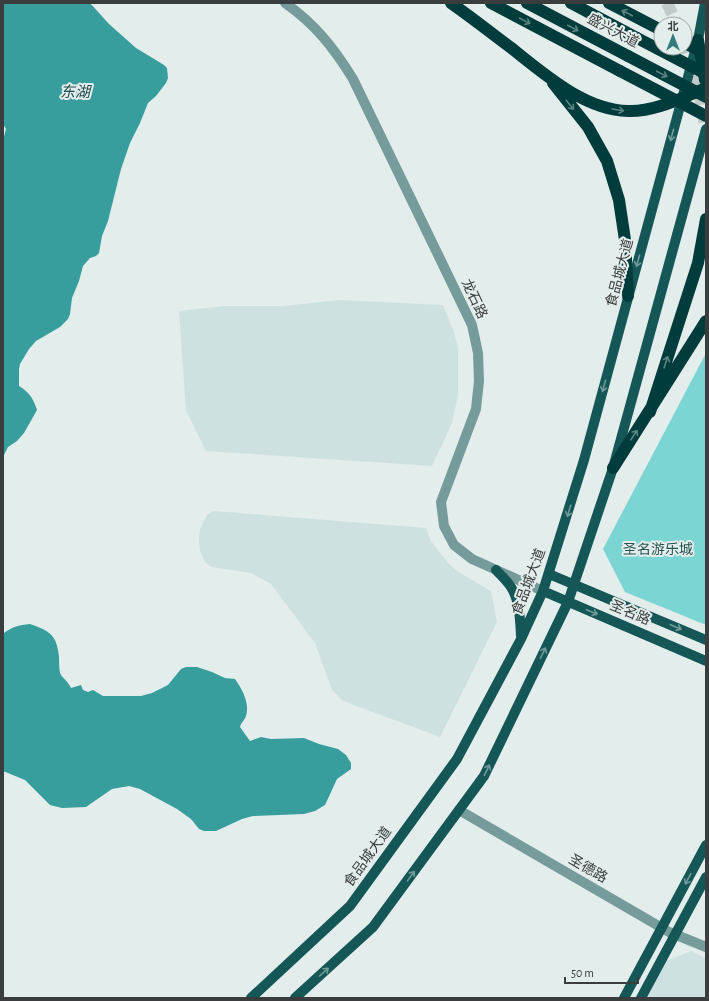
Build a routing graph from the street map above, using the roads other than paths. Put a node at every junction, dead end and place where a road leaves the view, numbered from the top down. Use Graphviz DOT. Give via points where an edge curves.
graph roads {
  1 [pos="285,3"];
  2 [pos="451,3"];
  3 [pos="491,3"];
  4 [pos="526,3"];
  5 [pos="571,3"];
  6 [pos="609,3"];
  7 [pos="705,3"];
  8 [pos="653,26"];
  9 [pos="698,40"];
  10 [pos="693,47"];
  11 [pos="706,54"];
  12 [pos="706,74"];
  13 [pos="546,75"];
  14 [pos="706,88"];
  15 [pos="706,97"];
  16 [pos="682,98"];
  17 [pos="706,116"];
  18 [pos="706,129"];
  19 [pos="706,219"];
  20 [pos="628,296"];
  21 [pos="706,321"];
  22 [pos="650,412"];
  23 [pos="613,468"];
  24 [pos="496,570"];
  25 [pos="549,574"];
  26 [pos="574,584"];
  27 [pos="543,591"];
  28 [pos="568,602"];
  29 [pos="521,639"];
  30 [pos="706,640"];
  31 [pos="706,660"];
  32 [pos="459,810"];
  33 [pos="706,845"];
  34 [pos="706,877"];
  35 [pos="662,927"];
  36 [pos="675,934"];
  37 [pos="706,948"];
  38 [pos="250,998"];
  39 [pos="295,998"];
  40 [pos="624,998"];
  41 [pos="641,998"];
  1 -- 24 [label="street, 龙石路" via="322,35 338,54 353,79 472,325 478,353 476,409 442,502 444,526 454,545 472,559"];
  2 -- 13 [label="highway"];
  3 -- 17 [label="highway, one-way, bridge"];
  4 -- 15 [label="highway, 盛兴大道, one-way, bridge"];
  5 -- 12 [label="highway, 盛兴大道, bridge"];
  8 -- 6 [label="highway, one-way"];
  7 -- 9 [label="main road, 食品城大道"];
  9 -- 14 [label="highway"];
  9 -- 16 [label="main road, 食品城大道"];
  10 -- 11 [label="highway, bridge"];
  13 -- 16 [label="highway, one-way" via="582,98 605,108 628,111 654,109"];
  13 -- 20 [label="highway, one-way" via="588,128 607,161 619,200 625,240"];
  14 -- 16 [label="highway"];
  16 -- 20 [label="main road, 食品城大道, one-way"];
  18 -- 23 [label="main road"];
  22 -- 19 [label="highway, one-way" via="698,263"];
  20 -- 25 [label="main road, 食品城大道, one-way" via="584,460"];
  21 -- 22 [label="highway"];
  23 -- 22 [label="highway, one-way"];
  23 -- 26 [label="main road"];
  24 -- 27 [label="street, 龙石路"];
  24 -- 29 [label="main road" via="511,587 518,602"];
  25 -- 26 [label="main road, 圣名路"];
  25 -- 27 [label="main road, 食品城大道"];
  26 -- 28 [label="main road"];
  26 -- 30 [label="main road, 圣名路, one-way"];
  27 -- 28 [label="main road, 圣名路"];
  27 -- 29 [label="main road, 食品城大道"];
  28 -- 31 [label="main road, 圣名路, one-way"];
  32 -- 28 [label="main road, one-way" via="484,776"];
  29 -- 38 [label="main road, 食品城大道" via="457,759 350,906"];
  32 -- 35 [label="street, 圣德路"];
  39 -- 32 [label="main road, one-way" via="373,927"];
  33 -- 35 [label="main road, one-way"];
  34 -- 36 [label="main road"];
  35 -- 36 [label="street, 圣德路"];
  35 -- 40 [label="main road"];
  36 -- 37 [label="street, 圣德路"];
  36 -- 41 [label="main road"];
}
